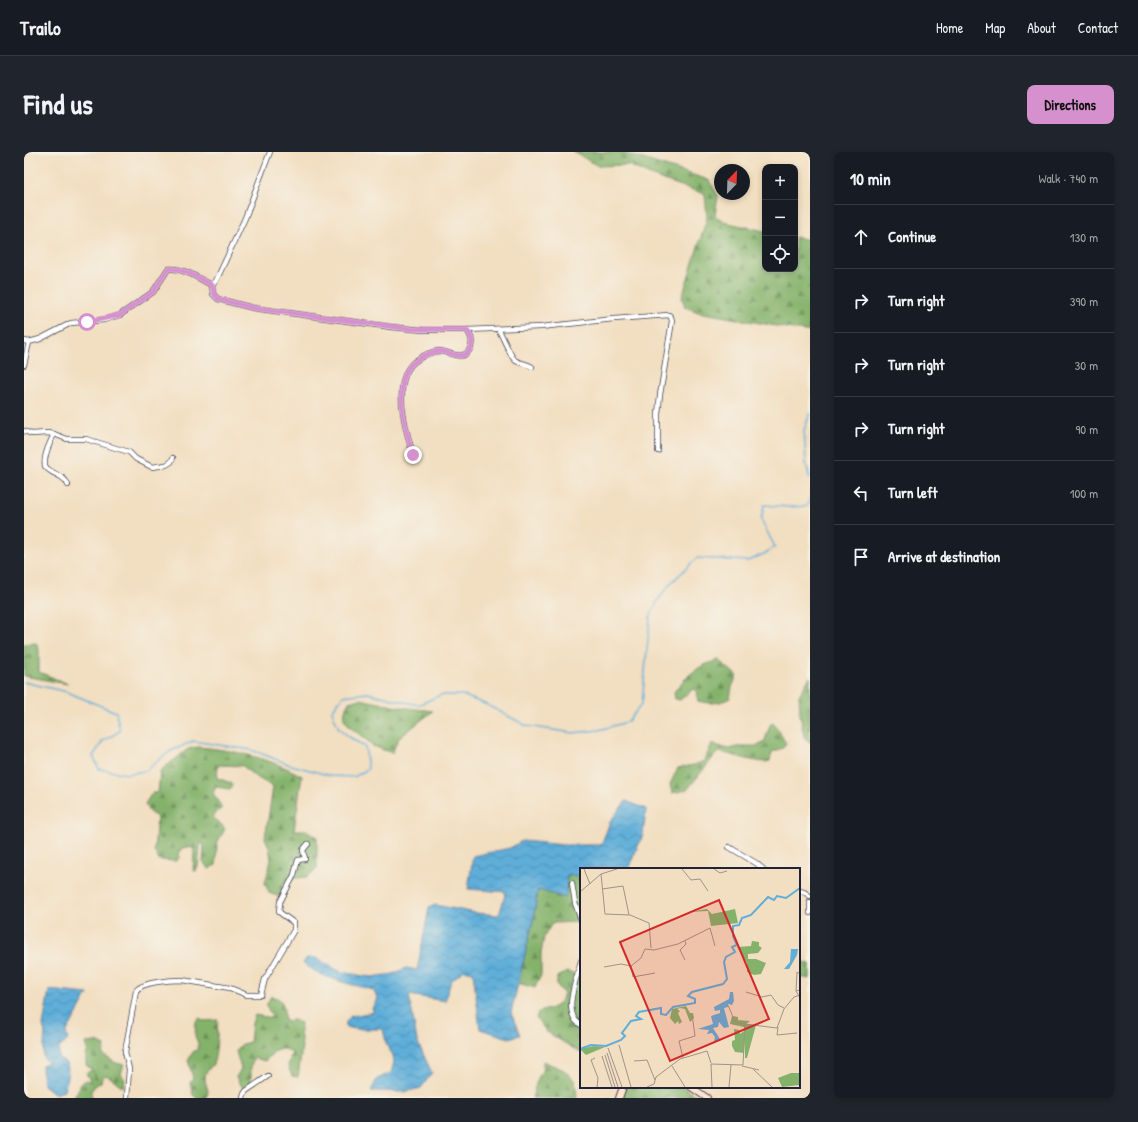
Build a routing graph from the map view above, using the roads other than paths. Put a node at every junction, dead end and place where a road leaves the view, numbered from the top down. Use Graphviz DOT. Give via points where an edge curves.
graph roads {
  1 [pos="270,152"];
  2 [pos="212,285"];
  3 [pos="498,329"];
  4 [pos="467,330"];
  5 [pos="27,341"];
  6 [pos="24,365"];
  7 [pos="532,366"];
  8 [pos="24,431"];
  9 [pos="54,434"];
  10 [pos="658,451"];
  11 [pos="413,455"];
  12 [pos="173,458"];
  13 [pos="68,485"];
  14 [pos="308,844"];
  15 [pos="729,847"];
  16 [pos="762,868"];
  17 [pos="572,883"];
  18 [pos="800,891"];
  19 [pos="810,896"];
  20 [pos="810,902"];
  21 [pos="810,913"];
  22 [pos="580,917"];
  23 [pos="580,965"];
  24 [pos="580,1024"];
  25 [pos="268,1076"];
  26 [pos="623,1088"];
  27 [pos="692,1088"];
  28 [pos="127,1098"];
  29 [pos="243,1098"];
  30 [pos="619,1098"];
  31 [pos="707,1098"];
  1 -- 2 [label="street" via="232,248"];
  2 -- 4 [label="street" via="218,299 253,308 410,329"];
  2 -- 5 [label="street" via="180,270 168,269 153,292 120,315 98,321 71,323 40,339"];
  3 -- 4 [label="street"];
  3 -- 7 [label="street" via="515,360"];
  3 -- 10 [label="street" via="668,315 672,321 660,395"];
  4 -- 11 [label="street" via="472,342 466,354 461,356 440,351 430,353 415,361 405,373 404,421"];
  5 -- 6 [label="street"];
  8 -- 9 [label="street" via="32,434"];
  9 -- 12 [label="street" via="67,439 86,439 124,450 141,463 152,467 166,465"];
  9 -- 13 [label="street" via="44,460 45,466 65,479"];
  14 -- 28 [label="street" via="303,850 305,859 298,860 294,875 279,905 279,912 294,923 294,930 266,979 261,995 247,995 230,988 182,980 143,985 138,988 125,1052 129,1069"];
  15 -- 16 [label="street"];
  17 -- 22 [label="street"];
  18 -- 19 [label="street"];
  20 -- 21 [label="street"];
  23 -- 24 [label="street" via="571,1007 573,1018"];
  25 -- 29 [label="street" via="246,1091"];
  26 -- 30 [label="street"];
  27 -- 31 [label="street"];
}
